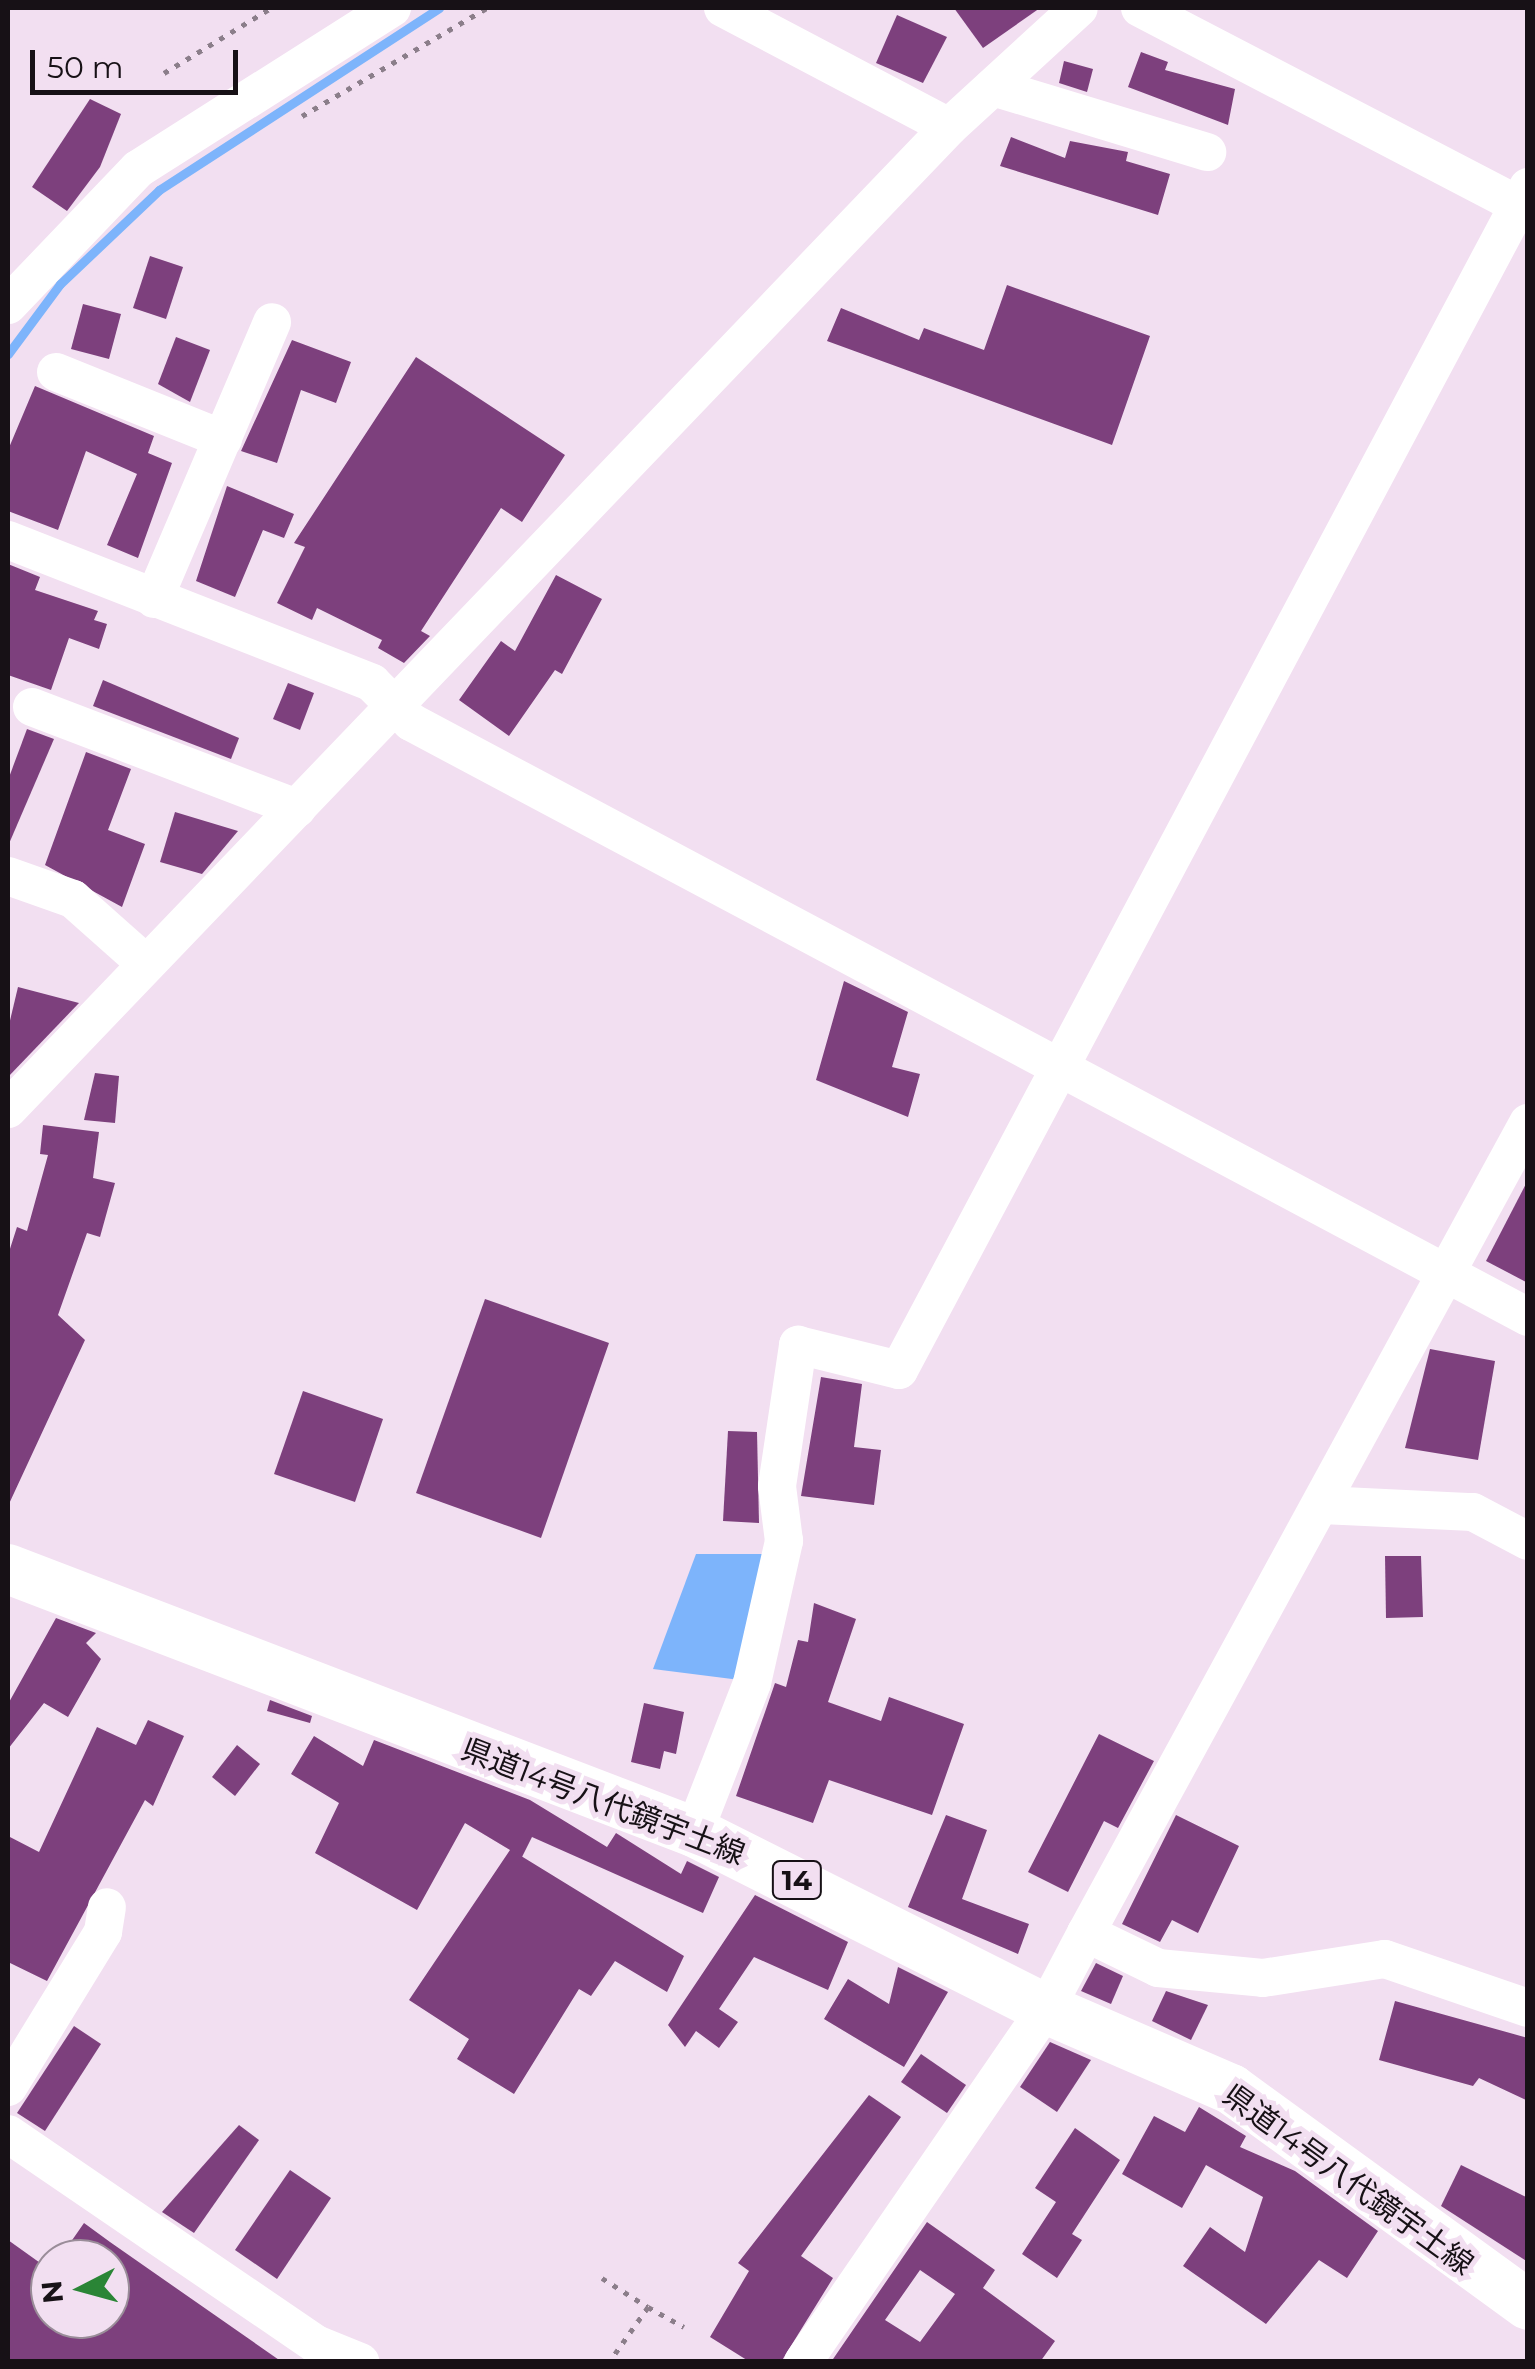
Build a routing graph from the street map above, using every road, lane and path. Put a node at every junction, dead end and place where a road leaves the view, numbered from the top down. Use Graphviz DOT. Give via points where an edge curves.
graph roads {
  1 [pos="271,8"];
  2 [pos="392,8"];
  3 [pos="487,8"];
  4 [pos="723,8"];
  5 [pos="1079,8"];
  6 [pos="1140,8"];
  7 [pos="164,73"];
  8 [pos="993,87"];
  9 [pos="302,116"];
  10 [pos="949,127"];
  11 [pos="1207,152"];
  12 [pos="1524,201"];
  13 [pos="8,305"];
  14 [pos="272,322"];
  15 [pos="56,372"];
  16 [pos="223,439"];
  17 [pos="8,540"];
  18 [pos="154,599"];
  19 [pos="395,702"];
  20 [pos="32,707"];
  21 [pos="296,808"];
  22 [pos="8,876"];
  23 [pos="145,964"];
  24 [pos="8,1058"];
  25 [pos="1060,1062"];
  26 [pos="44,1070"];
  27 [pos="8,1109"];
  28 [pos="1528,1123"];
  29 [pos="1447,1273"];
  30 [pos="1528,1317"];
  31 [pos="1322,1505"];
  32 [pos="1528,1541"];
  33 [pos="8,1568"];
  34 [pos="694,1832"];
  35 [pos="107,1907"];
  36 [pos="1086,1934"];
  37 [pos="1528,2008"];
  38 [pos="1046,2009"];
  39 [pos="8,2088"];
  40 [pos="14,2152"];
  41 [pos="602,2278"];
  42 [pos="1528,2305"];
  43 [pos="648,2307"];
  44 [pos="684,2327"];
  45 [pos="360,2362"];
  46 [pos="609,2362"];
  47 [pos="802,2362"];
  1 -- 7 [label="path"];
  2 -- 13 [label="street" via="138,169"];
  3 -- 9 [label="path"];
  4 -- 10 [label="street"];
  5 -- 8 [label="street"];
  6 -- 12 [label="street"];
  8 -- 10 [label="street"];
  8 -- 11 [label="street"];
  10 -- 19 [label="street"];
  12 -- 25 [label="street"];
  14 -- 16 [label="street"];
  15 -- 16 [label="street"];
  16 -- 18 [label="street"];
  17 -- 18 [label="street"];
  18 -- 19 [label="street" via="372,683"];
  19 -- 21 [label="street"];
  19 -- 25 [label="street" via="412,722"];
  20 -- 21 [label="street"];
  21 -- 23 [label="street"];
  22 -- 23 [label="street" via="73,900"];
  23 -- 26 [label="street"];
  24 -- 26 [label="street"];
  25 -- 29 [label="street"];
  25 -- 34 [label="street" via="899,1370 798,1345 777,1486 784,1541 752,1683"];
  26 -- 27 [label="street"];
  28 -- 29 [label="street"];
  29 -- 30 [label="street"];
  29 -- 31 [label="street"];
  31 -- 32 [label="street" via="1473,1512"];
  31 -- 36 [label="street"];
  33 -- 34 [label="main road, 県道14号八代鏡宇土線 / 14"];
  34 -- 38 [label="main road, 県道14号八代鏡宇土線 / 14"];
  35 -- 39 [label="street" via="103,1932"];
  36 -- 37 [label="street" via="1158,1968 1263,1978 1384,1959"];
  36 -- 38 [label="street"];
  38 -- 42 [label="main road, 県道14号八代鏡宇土線 / 14" via="1231,2089"];
  38 -- 47 [label="street"];
  40 -- 45 [label="street" via="316,2344"];
  41 -- 43 [label="path"];
  43 -- 44 [label="path"];
  43 -- 46 [label="path"];
}
